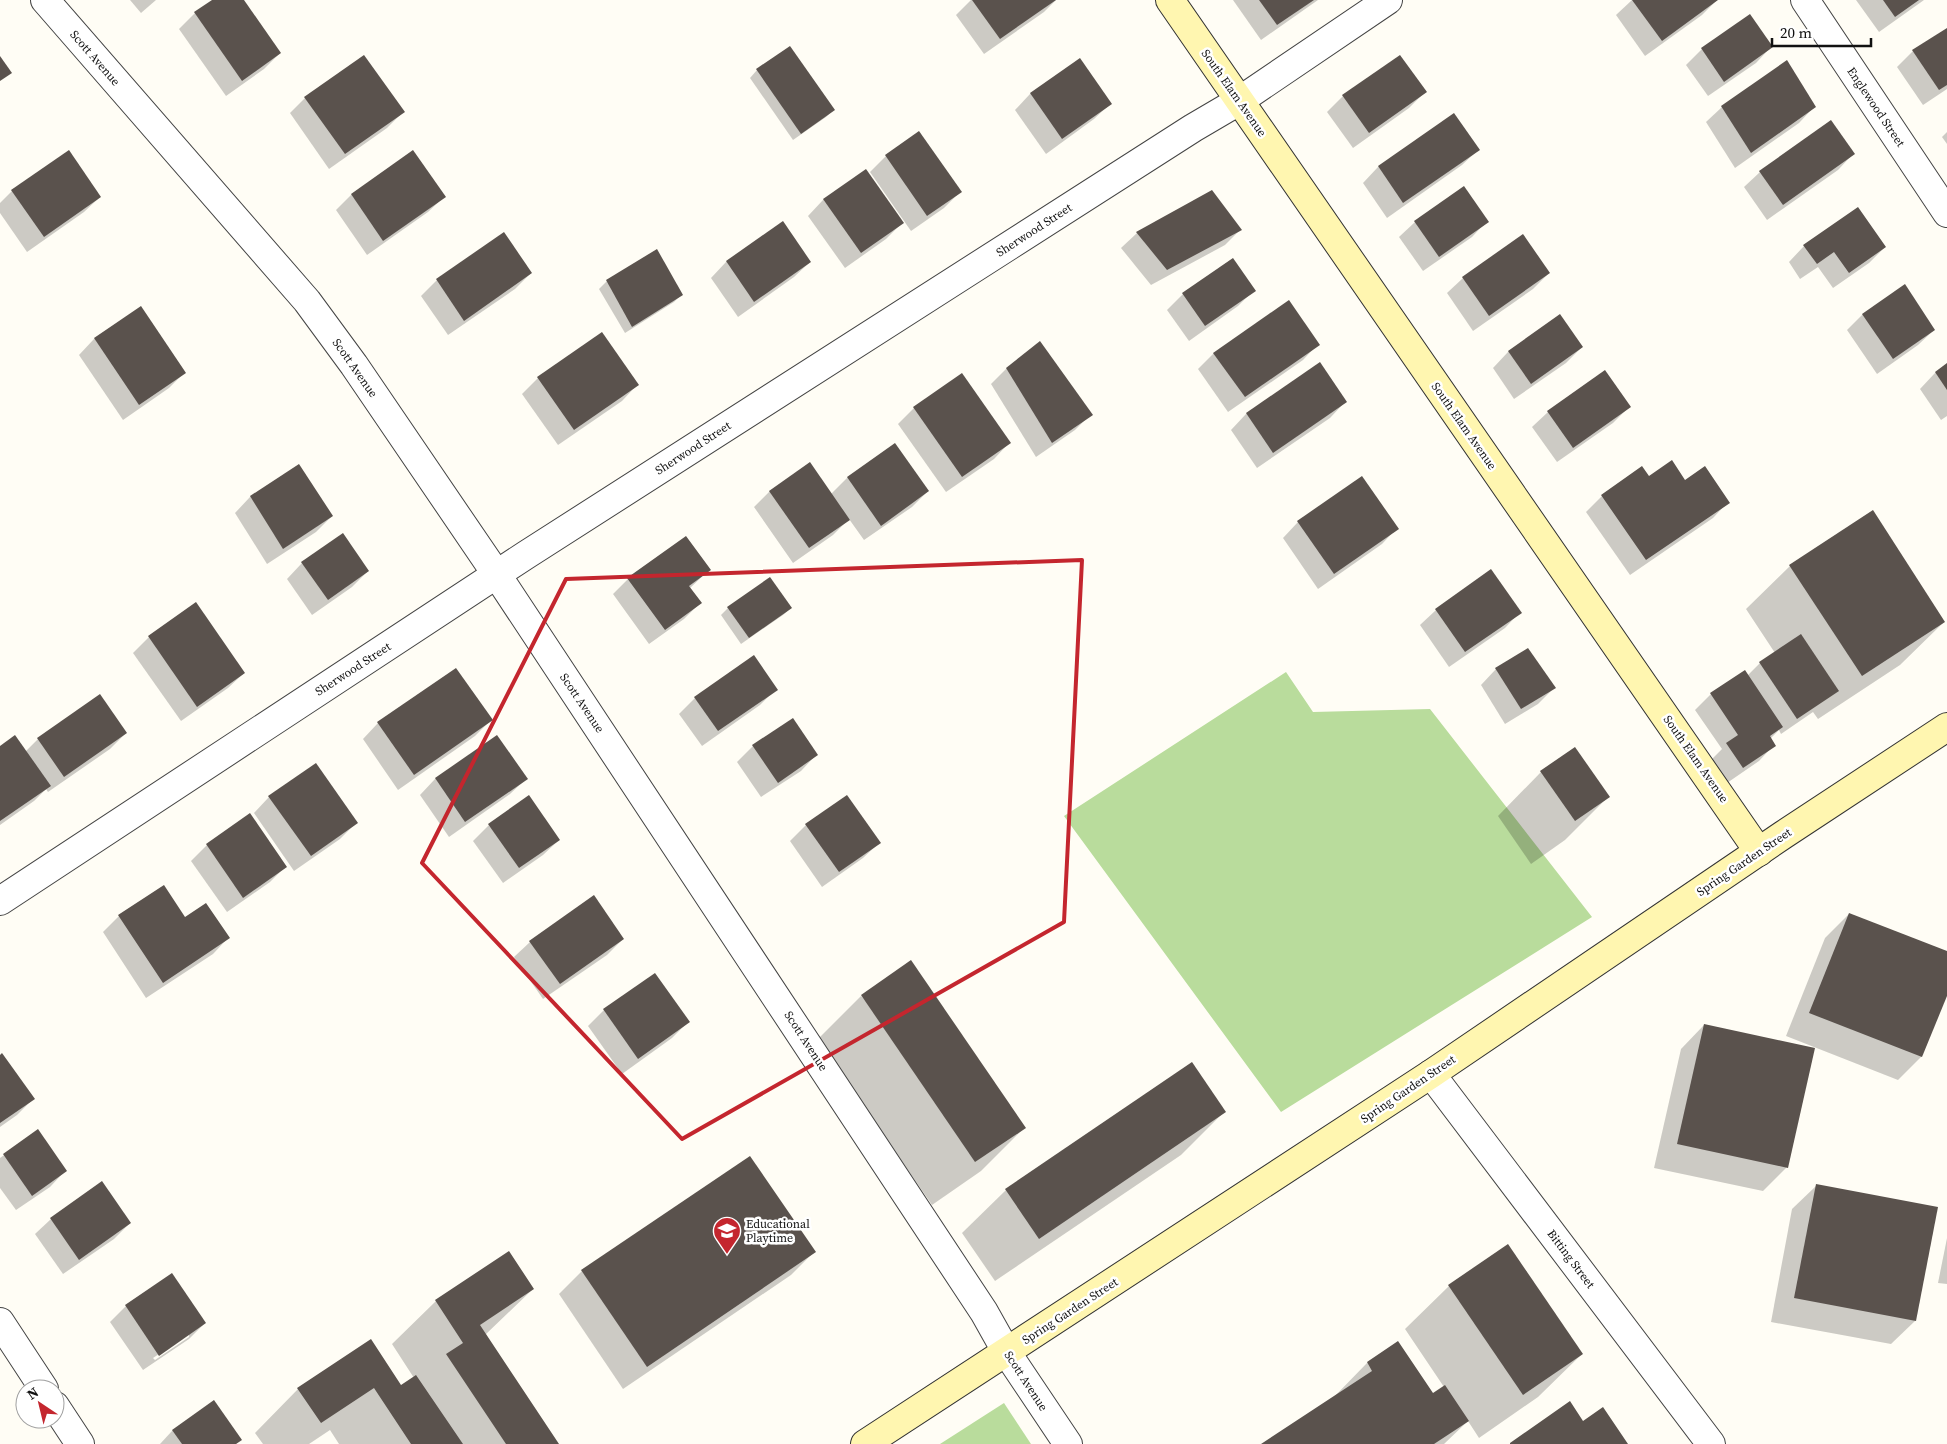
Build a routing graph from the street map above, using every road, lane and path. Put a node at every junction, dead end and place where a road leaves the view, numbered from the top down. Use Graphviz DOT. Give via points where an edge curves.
graph roads {
  1 [pos="45,0"];
  2 [pos="1170,0"];
  3 [pos="1388,0"];
  4 [pos="1804,0"];
  5 [pos="1239,101"];
  6 [pos="1947,213"];
  7 [pos="497,575"];
  8 [pos="1947,727"];
  9 [pos="1759,852"];
  10 [pos="0,901"];
  11 [pos="1431,1074"];
  12 [pos="0,1322"];
  13 [pos="1006,1353"];
  14 [pos="37,1379"];
  15 [pos="65,1421"];
  16 [pos="80,1444"];
  17 [pos="865,1444"];
  18 [pos="1068,1444"];
  19 [pos="1711,1444"];
  1 -- 7 [label="street, Scott Avenue" via="307,301"];
  2 -- 5 [label="main road, South Elam Avenue"];
  3 -- 5 [label="street, Sherwood Street"];
  4 -- 6 [label="street, Englewood Street"];
  5 -- 7 [label="street, Sherwood Street"];
  5 -- 9 [label="main road, South Elam Avenue"];
  7 -- 10 [label="street, Sherwood Street"];
  7 -- 13 [label="street, Scott Avenue" via="977,1300"];
  8 -- 9 [label="main road, Spring Garden Street"];
  9 -- 11 [label="main road, Spring Garden Street"];
  11 -- 13 [label="main road, Spring Garden Street"];
  11 -- 19 [label="street, Bitting Street"];
  12 -- 14 [label="street"];
  13 -- 17 [label="main road, Spring Garden Street"];
  13 -- 18 [label="street, Scott Avenue"];
  15 -- 16 [label="street"];
}
